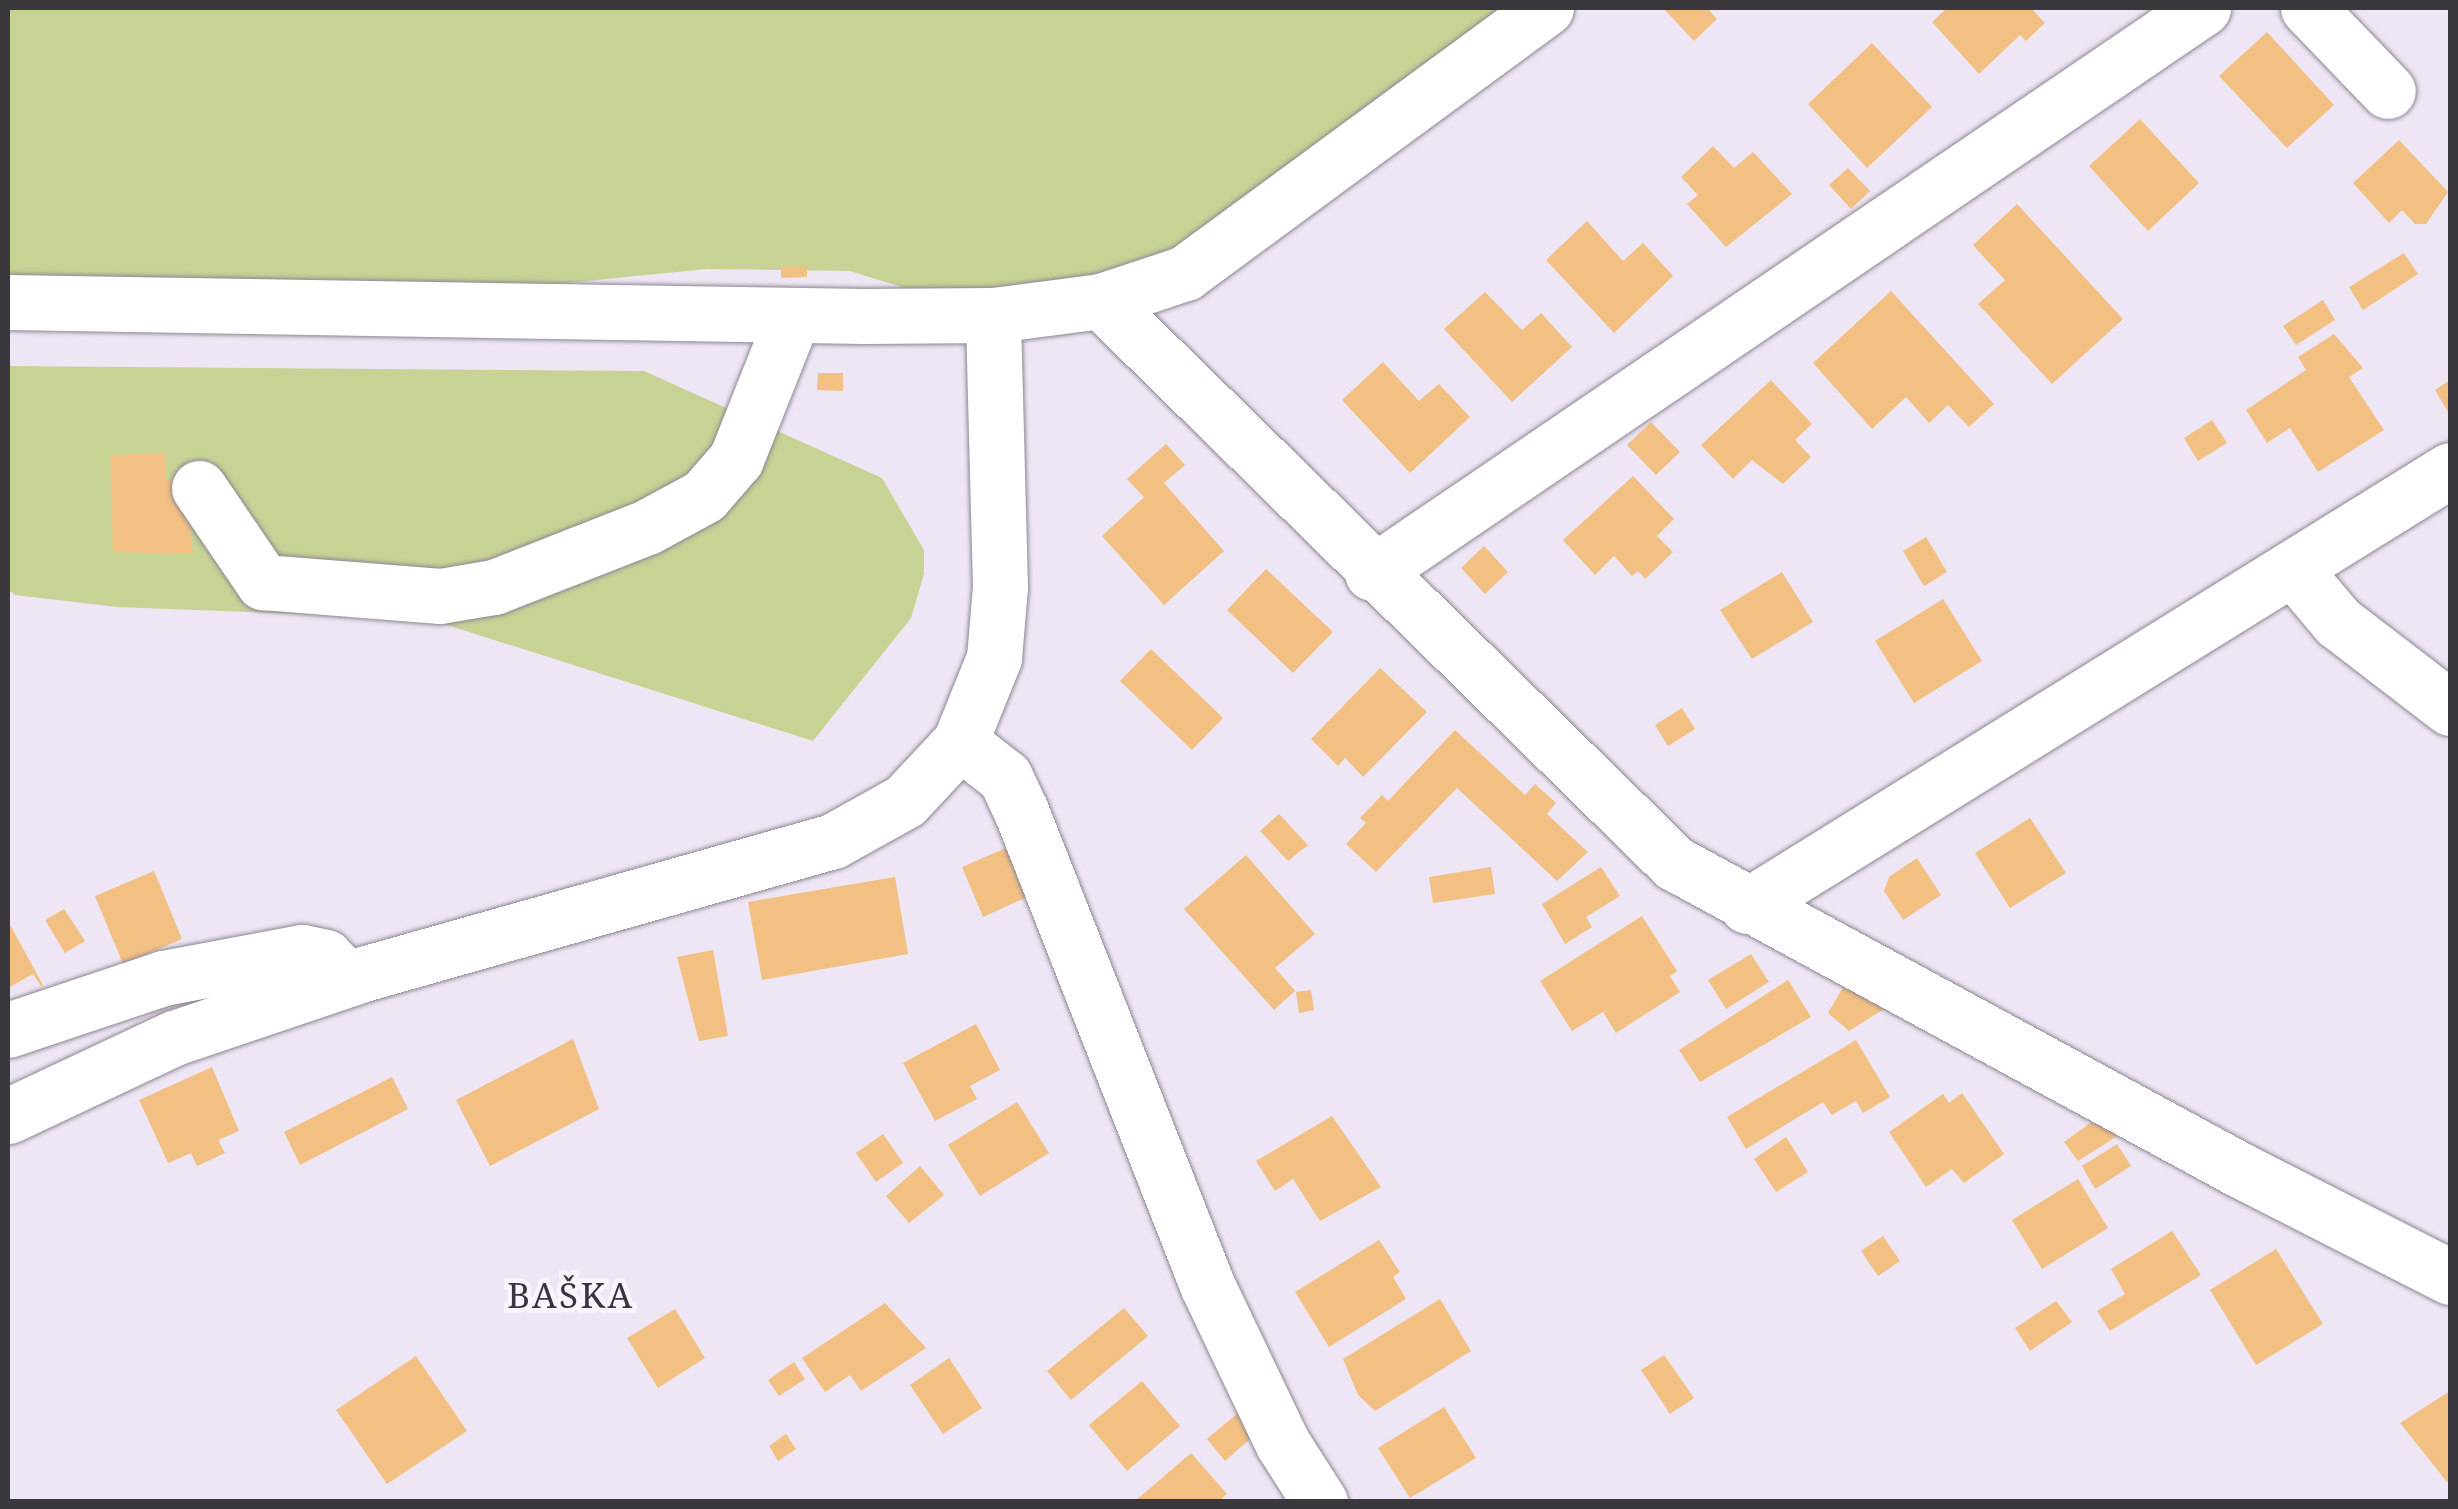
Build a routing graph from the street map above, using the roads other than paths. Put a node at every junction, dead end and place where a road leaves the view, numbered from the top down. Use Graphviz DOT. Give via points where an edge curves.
graph roads {
  1 [pos="1546,8"];
  2 [pos="2203,8"];
  3 [pos="2308,8"];
  4 [pos="2388,91"];
  5 [pos="1101,301"];
  6 [pos="8,302"];
  7 [pos="994,315"];
  8 [pos="792,316"];
  9 [pos="2450,470"];
  10 [pos="199,488"];
  11 [pos="2294,570"];
  12 [pos="1372,573"];
  13 [pos="2450,708"];
  14 [pos="960,742"];
  15 [pos="1747,906"];
  16 [pos="346,979"];
  17 [pos="8,1030"];
  18 [pos="8,1116"];
  19 [pos="2450,1277"];
  20 [pos="1320,1502"];
  1 -- 5 [label="street" via="1185,273"];
  2 -- 12 [label="street"];
  3 -- 4 [label="street"];
  5 -- 7 [label="street"];
  5 -- 12 [label="street"];
  6 -- 8 [label="street"];
  7 -- 8 [label="street"];
  7 -- 14 [label="street" via="998,630 985,686"];
  8 -- 10 [label="street" via="736,459 704,496 646,527 494,587 440,596 263,582"];
  9 -- 11 [label="street"];
  11 -- 13 [label="street" via="2338,622"];
  11 -- 15 [label="street"];
  12 -- 15 [label="street" via="1674,863"];
  14 -- 16 [label="street" via="906,802 833,841"];
  14 -- 20 [label="street" via="1004,777 1021,811 1208,1286 1283,1444"];
  15 -- 19 [label="street"];
  16 -- 17 [label="street" via="325,958 302,952 163,978"];
  16 -- 18 [label="street" via="174,1038"];
}
